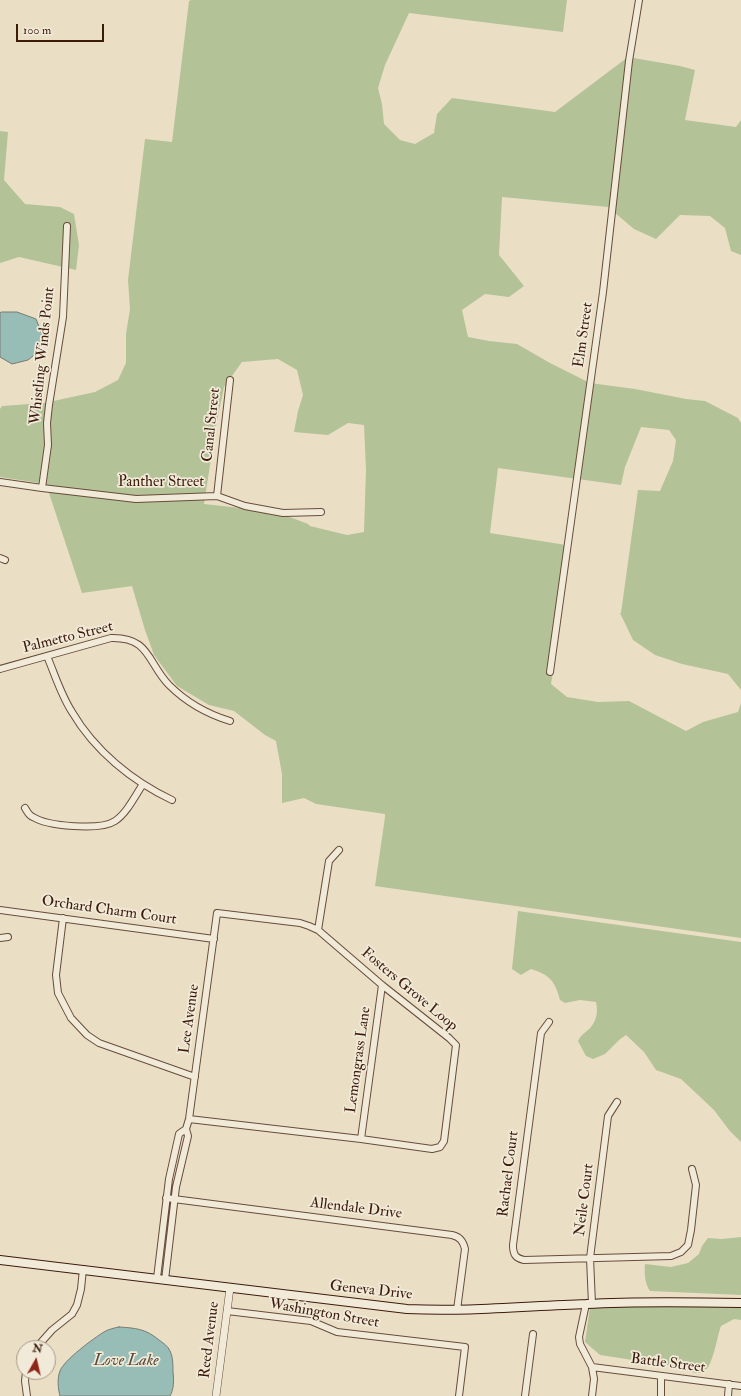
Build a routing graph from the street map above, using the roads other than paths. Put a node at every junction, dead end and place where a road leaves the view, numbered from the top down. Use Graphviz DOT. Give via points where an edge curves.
graph roads {
  1 [pos="639,0"];
  2 [pos="67,226"];
  3 [pos="230,380"];
  4 [pos="0,482"];
  5 [pos="42,488"];
  6 [pos="217,496"];
  7 [pos="321,512"];
  8 [pos="47,656"];
  9 [pos="0,669"];
  10 [pos="550,672"];
  11 [pos="230,721"];
  12 [pos="143,784"];
  13 [pos="172,800"];
  14 [pos="24,808"];
  15 [pos="339,850"];
  16 [pos="0,910"];
  17 [pos="217,913"];
  18 [pos="63,918"];
  19 [pos="318,930"];
  20 [pos="8,937"];
  21 [pos="0,938"];
  22 [pos="214,939"];
  23 [pos="382,985"];
  24 [pos="549,1022"];
  25 [pos="195,1077"];
  26 [pos="617,1102"];
  27 [pos="189,1119"];
  28 [pos="186,1129"];
  29 [pos="361,1139"];
  30 [pos="692,1169"];
  31 [pos="166,1198"];
  32 [pos="174,1200"];
  33 [pos="590,1258"];
  34 [pos="0,1260"];
  35 [pos="83,1269"];
  36 [pos="161,1279"];
  37 [pos="230,1288"];
  38 [pos="741,1303"];
  39 [pos="589,1304"];
  40 [pos="457,1310"];
  41 [pos="227,1311"];
  42 [pos="533,1334"];
  43 [pos="43,1340"];
  44 [pos="592,1368"];
  45 [pos="662,1376"];
  46 [pos="25,1380"];
  47 [pos="729,1384"];
  48 [pos="741,1386"];
  49 [pos="27,1396"];
  50 [pos="216,1396"];
  51 [pos="459,1396"];
  52 [pos="525,1396"];
  53 [pos="592,1396"];
  54 [pos="660,1396"];
  55 [pos="728,1396"];
  1 -- 10 [label="street, Elm Street" via="629,61 602,300"];
  2 -- 5 [label="street, Whistling Winds Point" via="63,317 49,405 48,445"];
  3 -- 6 [label="street, Canal Street"];
  4 -- 5 [label="street, Panther Street"];
  5 -- 6 [label="street, Panther Street" via="136,499"];
  6 -- 7 [label="street, Panther Street" via="245,506 284,513"];
  8 -- 9 [label="street, Palmetto Street"];
  8 -- 11 [label="street, Palmetto Street" via="111,638 128,638 145,650 158,672 184,698 213,716"];
  8 -- 12 [label="street" via="72,713 106,754"];
  12 -- 13 [label="street"];
  12 -- 14 [label="street" via="118,819 97,827 48,822 32,817"];
  15 -- 19 [label="street" via="329,862"];
  16 -- 18 [label="street, Orchard Charm Court"];
  17 -- 19 [label="street, Fosters Grove Loop" via="300,923"];
  17 -- 22 [label="street, Lee Avenue"];
  18 -- 22 [label="street, Orchard Charm Court"];
  18 -- 25 [label="street" via="56,975 58,994 71,1018 87,1035 100,1043"];
  19 -- 23 [label="street, Fosters Grove Loop"];
  20 -- 21 [label="street"];
  22 -- 25 [label="street, Lee Avenue"];
  23 -- 29 [label="street, Lemongrass Lane"];
  23 -- 29 [label="street, Fosters Grove Loop" via="456,1045 444,1141 440,1147 432,1149"];
  24 -- 33 [label="street, Rachael Court" via="541,1033 513,1245 514,1254 518,1259 524,1260"];
  25 -- 27 [label="street, Lee Avenue"];
  26 -- 33 [label="street, Neile Court" via="608,1116"];
  27 -- 28 [label="street, Lee Avenue"];
  27 -- 29 [label="street, Fosters Grove Loop"];
  28 -- 31 [label="street, Lee Avenue" via="180,1134"];
  28 -- 32 [label="street, Lee Avenue" via="188,1136"];
  30 -- 33 [label="street" via="696,1185 691,1230 688,1245 680,1252 671,1256"];
  31 -- 32 [label="street"];
  31 -- 36 [label="street, Lee Avenue"];
  32 -- 36 [label="street, Lee Avenue"];
  32 -- 40 [label="street, Allendale Drive" via="458,1237 465,1249"];
  33 -- 39 [label="street, Neile Court"];
  34 -- 35 [label="main road, Geneva Drive"];
  35 -- 36 [label="main road, Geneva Drive"];
  35 -- 43 [label="street" via="81,1289 72,1314"];
  36 -- 37 [label="main road, Geneva Drive"];
  37 -- 40 [label="main road, Geneva Drive" via="389,1308"];
  37 -- 41 [label="street, Reed Avenue"];
  38 -- 39 [label="main road, Geneva Drive"];
  39 -- 40 [label="main road, Geneva Drive"];
  39 -- 44 [label="street, Neile Court" via="579,1337"];
  41 -- 50 [label="street, Reed Avenue"];
  41 -- 51 [label="street, Washington Street" via="311,1321 337,1332 465,1347"];
  42 -- 52 [label="street"];
  44 -- 45 [label="street, Battle Street"];
  44 -- 53 [label="street"];
  45 -- 47 [label="street, Battle Street"];
  45 -- 54 [label="street"];
  46 -- 49 [label="street"];
  47 -- 48 [label="street, Battle Street"];
  47 -- 55 [label="street"];
}
